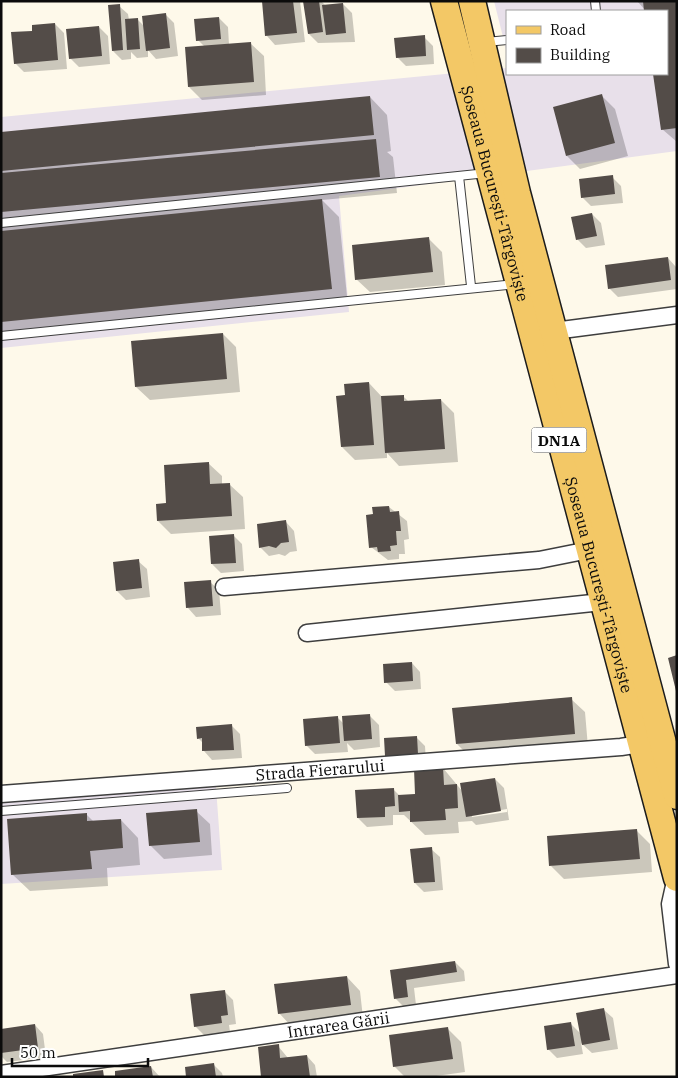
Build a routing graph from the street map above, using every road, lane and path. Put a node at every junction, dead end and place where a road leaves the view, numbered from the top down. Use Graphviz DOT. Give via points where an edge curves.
graph roads {
  1 [pos="444,1"];
  2 [pos="472,1"];
  3 [pos="494,41"];
  4 [pos="489,173"];
  5 [pos="459,176"];
  6 [pos="1,223"];
  7 [pos="518,283"];
  8 [pos="471,286"];
  9 [pos="677,315"];
  10 [pos="554,331"];
  11 [pos="1,336"];
  12 [pos="588,550"];
  13 [pos="224,587"];
  14 [pos="602,602"];
  15 [pos="307,633"];
  16 [pos="640,744"];
  17 [pos="672,759"];
  18 [pos="287,788"];
  19 [pos="1,794"];
  20 [pos="677,796"];
  21 [pos="1,811"];
  22 [pos="677,877"];
  23 [pos="677,964"];
  24 [pos="677,974"];
  25 [pos="1,1074"];
  1 -- 4 [label="main road, Șoseaua București-Târgoviște / DN1A"];
  2 -- 3 [label="main road, Șoseaua București-Târgoviște / DN1A"];
  3 -- 10 [label="main road, Șoseaua București-Târgoviște / DN1A" via="517,193"];
  4 -- 5 [label="lane"];
  4 -- 7 [label="main road, Șoseaua București-Târgoviște / DN1A"];
  5 -- 6 [label="lane"];
  5 -- 8 [label="lane"];
  7 -- 8 [label="lane"];
  7 -- 12 [label="main road, Șoseaua București-Târgoviște / DN1A"];
  8 -- 11 [label="lane"];
  9 -- 10 [label="street"];
  10 -- 17 [label="main road, Șoseaua București-Târgoviște / DN1A"];
  12 -- 13 [label="street" via="539,560"];
  12 -- 14 [label="main road, Șoseaua București-Târgoviște / DN1A"];
  14 -- 15 [label="street"];
  14 -- 16 [label="main road, Șoseaua București-Târgoviște / DN1A"];
  16 -- 19 [label="street, Strada Fierarului"];
  16 -- 22 [label="main road, Șoseaua București-Târgoviște / DN1A"];
  17 -- 20 [label="main road, Șoseaua București-Târgoviște / DN1A"];
  18 -- 21 [label="lane"];
  22 -- 23 [label="street" via="670,904"];
  24 -- 25 [label="street, Intrarea Gării"];
}
